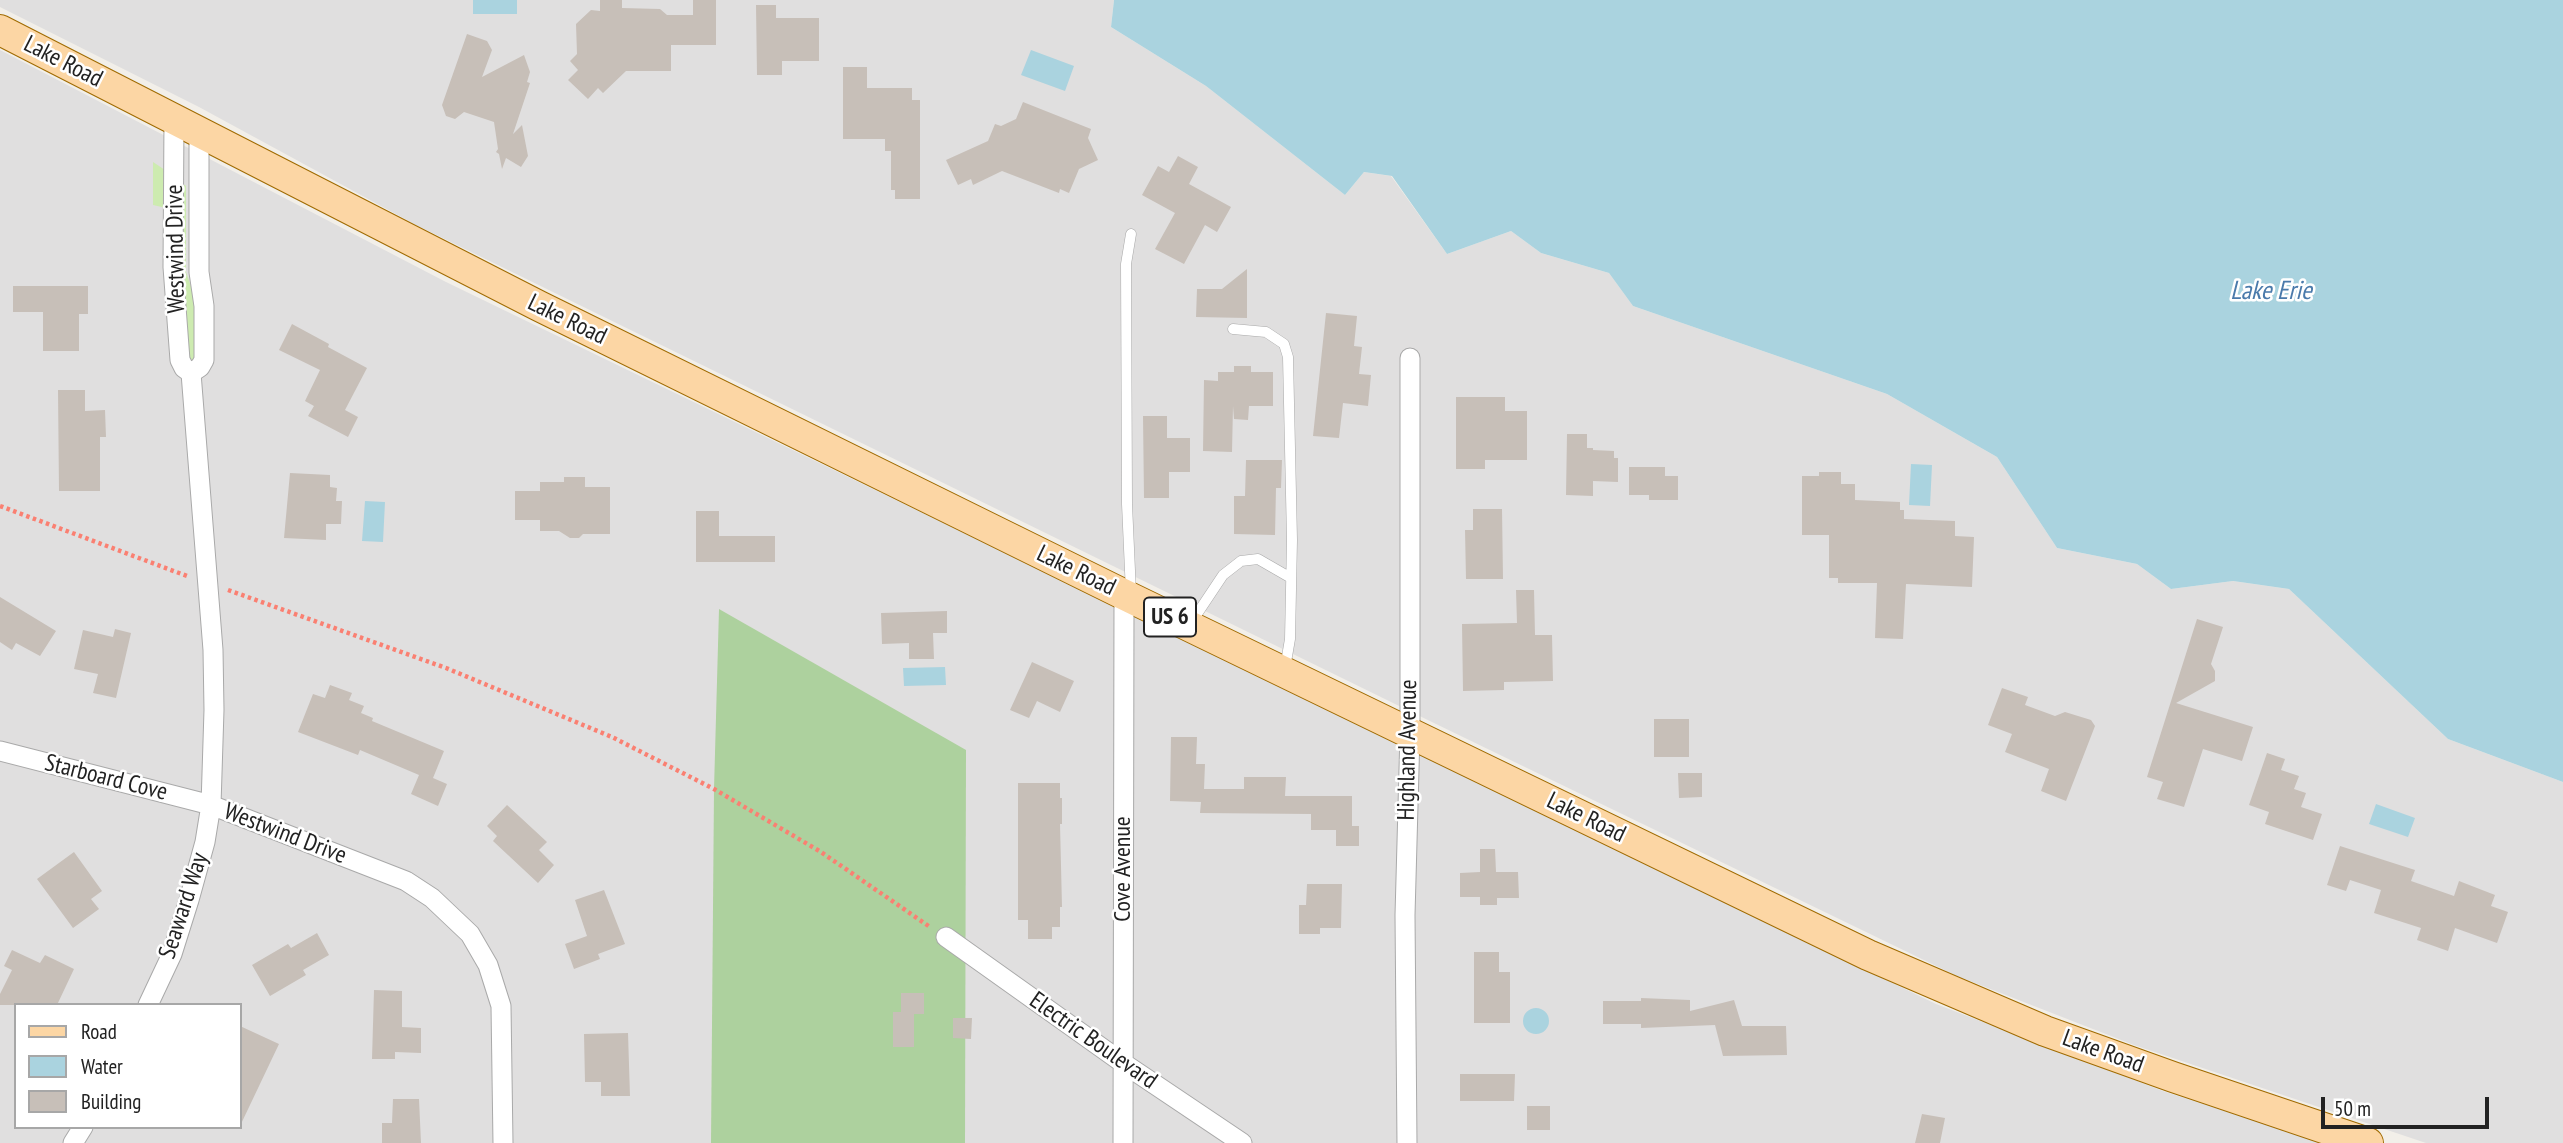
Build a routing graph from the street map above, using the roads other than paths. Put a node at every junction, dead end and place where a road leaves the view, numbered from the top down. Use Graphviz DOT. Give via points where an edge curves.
graph roads {
  1 [pos="0,30"];
  2 [pos="186,126"];
  3 [pos="1131,234"];
  4 [pos="1233,329"];
  5 [pos="1410,358"];
  6 [pos="191,373"];
  7 [pos="1291,578"];
  8 [pos="1127,596"];
  9 [pos="1189,626"];
  10 [pos="1285,672"];
  11 [pos="1410,733"];
  12 [pos="0,751"];
  13 [pos="211,805"];
  14 [pos="946,937"];
  15 [pos="149,1003"];
  16 [pos="1123,1063"];
  17 [pos="503,1143"];
  18 [pos="1123,1143"];
  19 [pos="1242,1143"];
  20 [pos="1406,1143"];
  21 [pos="2368,1143"];
  1 -- 2 [label="main road, Lake Road / US 6"];
  2 -- 6 [label="street, Westwind Drive" via="173,267 180,360"];
  2 -- 6 [label="street, Westwind Drive" via="204,306 204,360"];
  2 -- 8 [label="main road, Lake Road / US 6" via="453,264"];
  3 -- 8 [label="lane" via="1126,264"];
  4 -- 7 [label="lane" via="1266,332 1284,344 1288,357"];
  5 -- 11 [label="street, Highland Avenue"];
  6 -- 13 [label="street, Westwind Drive" via="209,584 214,698"];
  7 -- 9 [label="lane" via="1258,559 1241,561 1223,575"];
  7 -- 10 [label="lane"];
  8 -- 9 [label="main road, Lake Road / US 6"];
  8 -- 16 [label="street, Cove Avenue"];
  9 -- 10 [label="main road, Lake Road / US 6"];
  10 -- 11 [label="main road, Lake Road / US 6"];
  11 -- 20 [label="street, Highland Avenue"];
  11 -- 21 [label="main road, Lake Road / US 6" via="1935,985 2045,1031"];
  12 -- 13 [label="street, Starboard Cove"];
  13 -- 15 [label="street, Seaward Way" via="189,901 172,954"];
  13 -- 17 [label="street, Westwind Drive" via="406,881 470,934 488,965 501,1006"];
  14 -- 16 [label="street, Electric Boulevard"];
  16 -- 18 [label="street, Cove Avenue"];
  16 -- 19 [label="street, Electric Boulevard"];
}
